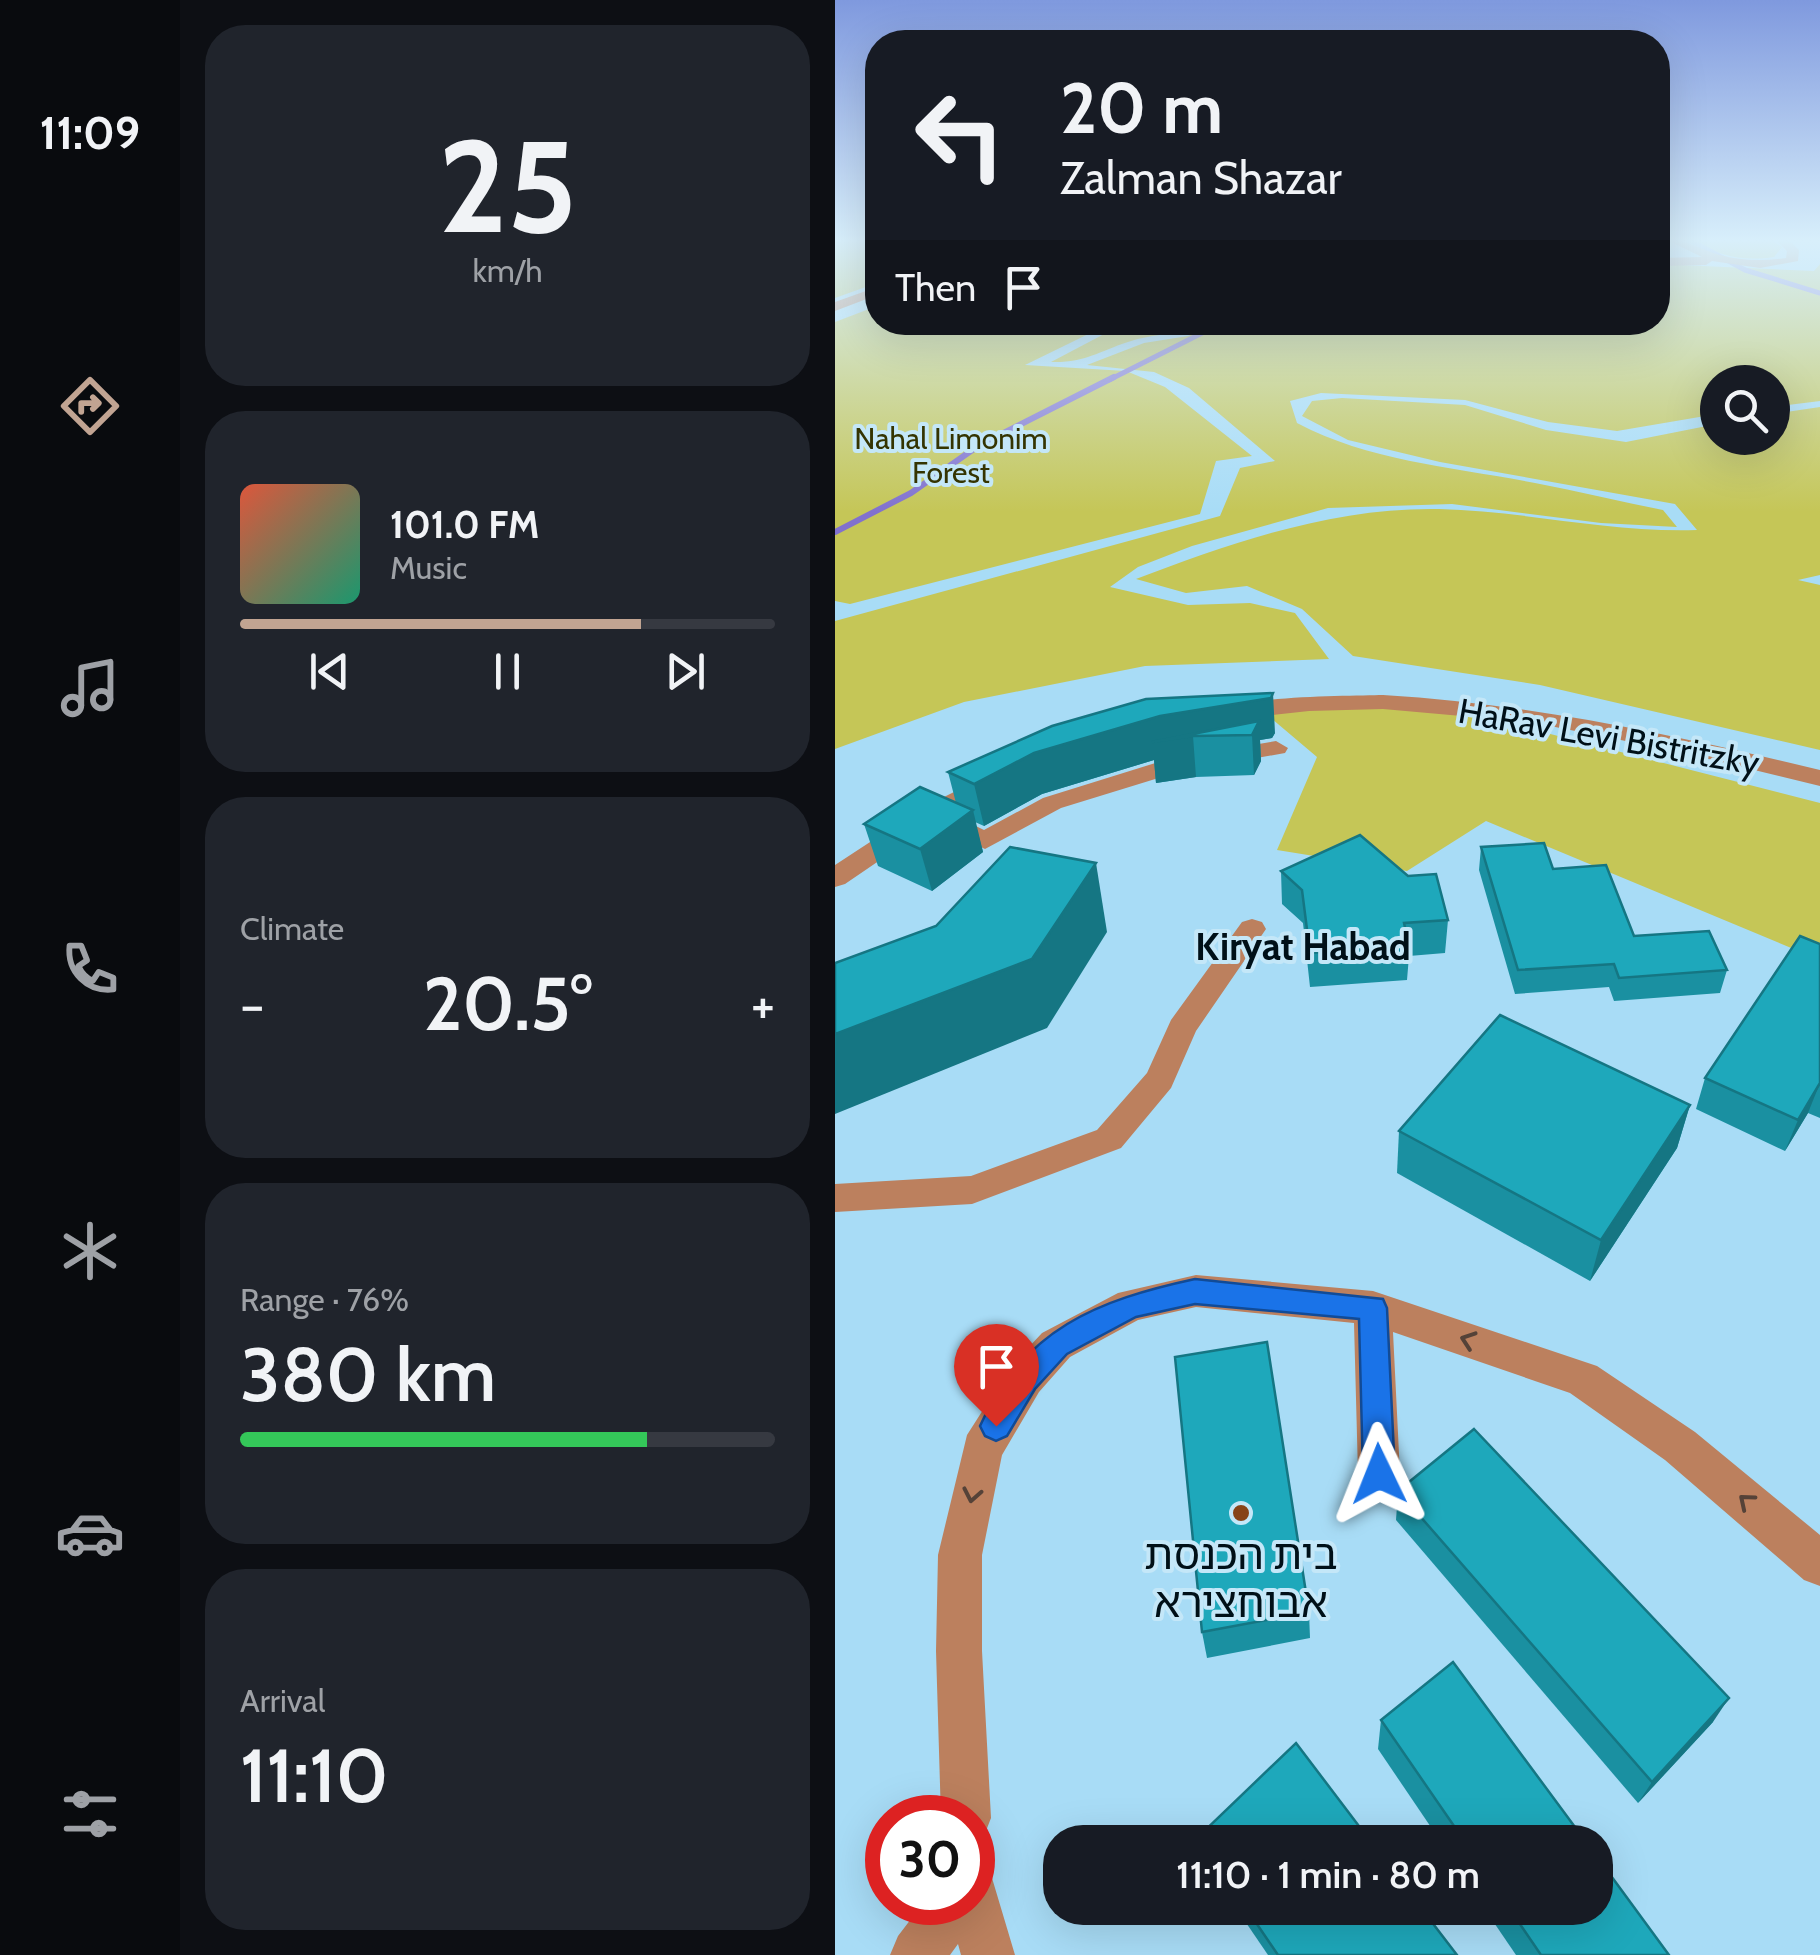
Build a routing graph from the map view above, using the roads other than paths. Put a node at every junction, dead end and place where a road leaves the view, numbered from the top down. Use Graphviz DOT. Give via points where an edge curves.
graph roads {
  1 [pos="1210,716"];
  2 [pos="1276,748"];
  3 [pos="1009,775"];
  4 [pos="1820,778"];
  5 [pos="931,814"];
  6 [pos="835,878"];
  7 [pos="1251,929"];
  8 [pos="835,1198"];
  9 [pos="1373,1308"];
  10 [pos="1379,1474"];
  11 [pos="1820,1564"];
  12 [pos="965,1795"];
  13 [pos="940,1925"];
  14 [pos="980,1925"];
  15 [pos="917,1955"];
  16 [pos="988,1955"];
  1 -- 4 [label="street, HaRav Levi Bistritzky" via="1326,703 1523,714 1673,741"];
  2 -- 5 [label="street" via="1173,764 1069,798 985,840"];
  3 -- 5 [label="street"];
  5 -- 6 [label="street"];
  7 -- 8 [label="street" via="1182,1028 1159,1079 1109,1139 972,1190"];
  9 -- 10 [label="street"];
  11 -- 9 [label="street, one-way" via="1680,1446 1583,1378"];
  9 -- 12 [label="street, one-way" via="1195,1292 1107,1318 1056,1345 1025,1379 981,1450 961,1555"];
  13 -- 15 [label="street"];
  14 -- 16 [label="street"];
}
